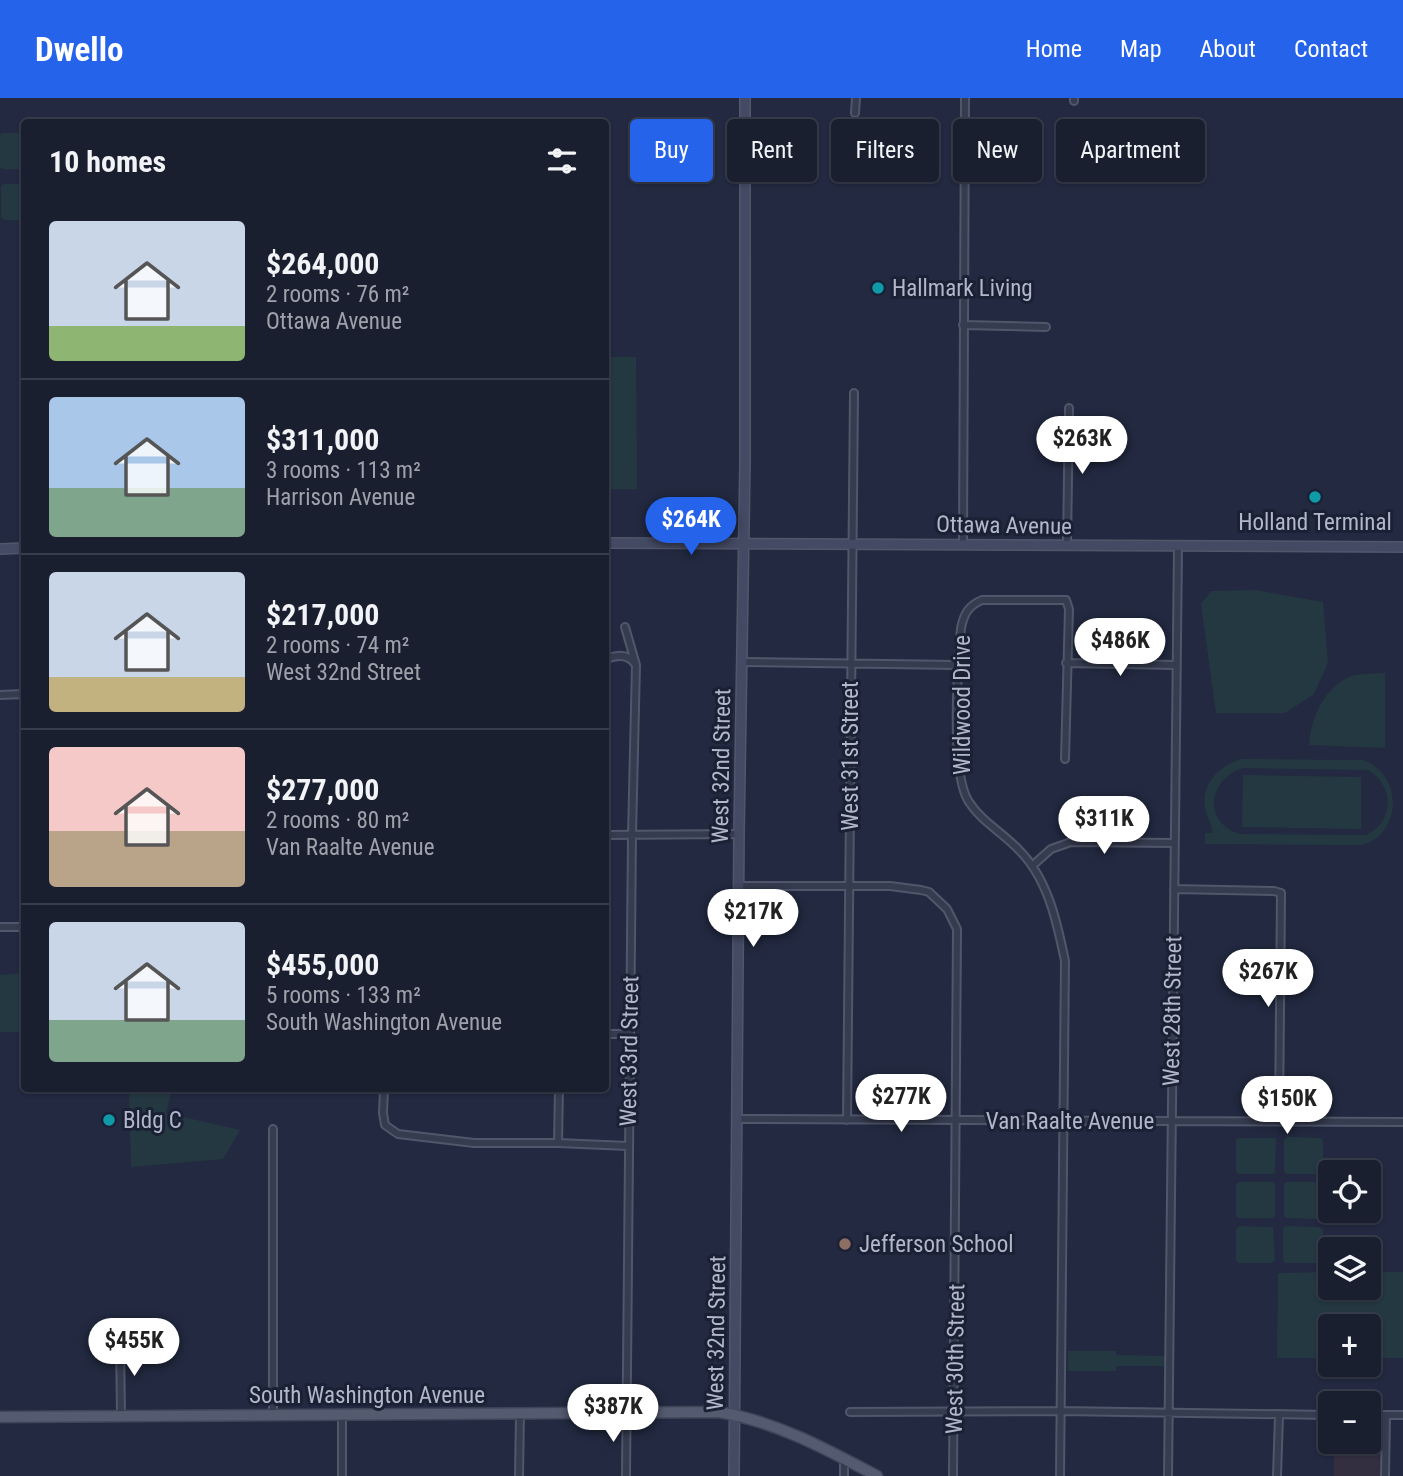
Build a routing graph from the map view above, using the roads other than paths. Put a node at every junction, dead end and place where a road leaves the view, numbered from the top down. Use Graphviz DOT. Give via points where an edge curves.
graph roads {
  1 [pos="745,98"];
  2 [pos="856,98"];
  3 [pos="965,98"];
  4 [pos="855,113"];
  5 [pos="963,325"];
  6 [pos="1046,327"];
  7 [pos="854,393"];
  8 [pos="1069,408"];
  9 [pos="609,542"];
  10 [pos="744,542"];
  11 [pos="851,543"];
  12 [pos="962,543"];
  13 [pos="1067,544"];
  14 [pos="1178,546"];
  15 [pos="1403,547"];
  16 [pos="21,548"];
  17 [pos="0,549"];
  18 [pos="625,627"];
  19 [pos="609,658"];
  20 [pos="743,662"];
  21 [pos="1066,663"];
  22 [pos="850,664"];
  23 [pos="636,665"];
  24 [pos="958,665"];
  25 [pos="1175,665"];
  26 [pos="21,694"];
  27 [pos="0,695"];
  28 [pos="1065,759"];
  29 [pos="739,834"];
  30 [pos="609,835"];
  31 [pos="632,835"];
  32 [pos="1174,843"];
  33 [pos="1032,866"];
  34 [pos="738,886"];
  35 [pos="849,887"];
  36 [pos="1174,889"];
  37 [pos="0,927"];
  38 [pos="21,927"];
  39 [pos="609,1034"];
  40 [pos="629,1034"];
  41 [pos="384,1092"];
  42 [pos="559,1092"];
  43 [pos="737,1119"];
  44 [pos="847,1120"];
  45 [pos="957,1121"];
  46 [pos="1064,1121"];
  47 [pos="1171,1121"];
  48 [pos="1279,1122"];
  49 [pos="1403,1122"];
  50 [pos="273,1129"];
  51 [pos="558,1143"];
  52 [pos="628,1146"];
  53 [pos="120,1341"];
  54 [pos="954,1411"];
  55 [pos="1060,1411"];
  56 [pos="627,1412"];
  57 [pos="849,1412"];
  58 [pos="520,1413"];
  59 [pos="342,1414"];
  60 [pos="1169,1414"];
  61 [pos="273,1415"];
  62 [pos="734,1415"];
  63 [pos="1318,1415"];
  64 [pos="1381,1415"];
  65 [pos="1386,1415"];
  66 [pos="1403,1415"];
  67 [pos="121,1416"];
  68 [pos="1279,1416"];
  69 [pos="0,1417"];
  70 [pos="844,1458"];
  71 [pos="342,1476"];
  72 [pos="519,1476"];
  73 [pos="626,1476"];
  74 [pos="734,1476"];
  75 [pos="844,1476"];
  76 [pos="877,1476"];
  77 [pos="953,1476"];
  78 [pos="1060,1476"];
  79 [pos="1168,1476"];
  80 [pos="1277,1476"];
  81 [pos="1385,1476"];
  1 -- 10 [label="street, West 32nd Street"];
  2 -- 4 [label="street"];
  3 -- 5 [label="street"];
  5 -- 6 [label="street"];
  5 -- 12 [label="street"];
  7 -- 11 [label="street, West 31st Street"];
  8 -- 13 [label="street"];
  9 -- 10 [label="street, Ottawa Avenue"];
  10 -- 11 [label="street, Ottawa Avenue"];
  10 -- 20 [label="street, West 32nd Street"];
  11 -- 12 [label="street, Ottawa Avenue"];
  11 -- 22 [label="street, West 31st Street"];
  12 -- 13 [label="street, Ottawa Avenue"];
  13 -- 14 [label="street, Ottawa Avenue"];
  14 -- 15 [label="street, Ottawa Avenue"];
  14 -- 25 [label="street, West 28th Street"];
  16 -- 17 [label="street"];
  18 -- 23 [label="street, West 33rd Street"];
  19 -- 23 [label="street" via="624,656"];
  20 -- 22 [label="street"];
  20 -- 29 [label="street, West 32nd Street"];
  21 -- 24 [label="street, Wildwood Drive" via="1066,600 982,600 966,610 962,619"];
  21 -- 25 [label="street"];
  21 -- 28 [label="street"];
  22 -- 24 [label="street"];
  22 -- 35 [label="street, West 31st Street"];
  23 -- 31 [label="street, West 33rd Street"];
  24 -- 33 [label="street, Wildwood Drive" via="962,785 968,801"];
  25 -- 32 [label="street, West 28th Street"];
  26 -- 27 [label="street"];
  29 -- 31 [label="street"];
  29 -- 34 [label="street, West 32nd Street"];
  30 -- 31 [label="street"];
  31 -- 40 [label="street, West 33rd Street"];
  32 -- 33 [label="street" via="1071,842 1051,849"];
  32 -- 36 [label="street, West 28th Street"];
  33 -- 46 [label="street, Wildwood Drive" via="1053,908 1065,961"];
  34 -- 35 [label="street"];
  34 -- 43 [label="street, West 32nd Street"];
  35 -- 44 [label="street, West 31st Street"];
  35 -- 45 [label="street, West 30th Street" via="890,886 929,892 947,909 957,929"];
  36 -- 47 [label="street, West 28th Street"];
  36 -- 48 [label="street" via="1281,893"];
  37 -- 38 [label="street"];
  39 -- 40 [label="street"];
  40 -- 52 [label="street, West 33rd Street"];
  41 -- 51 [label="street" via="385,1125 398,1133 460,1142"];
  42 -- 51 [label="street"];
  43 -- 44 [label="street, Van Raalte Avenue"];
  43 -- 62 [label="street, West 32nd Street"];
  44 -- 45 [label="street, Van Raalte Avenue"];
  45 -- 46 [label="street, Van Raalte Avenue"];
  45 -- 54 [label="street, West 30th Street"];
  46 -- 47 [label="street, Van Raalte Avenue"];
  46 -- 55 [label="street, Wildwood Drive"];
  47 -- 48 [label="street, Van Raalte Avenue"];
  47 -- 60 [label="street, West 28th Street"];
  48 -- 49 [label="street, Van Raalte Avenue"];
  50 -- 61 [label="street"];
  51 -- 52 [label="street"];
  52 -- 56 [label="street, West 33rd Street"];
  53 -- 67 [label="street"];
  54 -- 55 [label="street"];
  54 -- 57 [label="street"];
  54 -- 77 [label="street, West 30th Street"];
  55 -- 60 [label="street"];
  55 -- 78 [label="street, Wildwood Drive"];
  56 -- 58 [label="main road, South Washington Avenue"];
  56 -- 62 [label="main road, South Washington Avenue"];
  56 -- 73 [label="street, West 33rd Street"];
  58 -- 59 [label="main road, South Washington Avenue"];
  58 -- 72 [label="street"];
  59 -- 61 [label="main road, South Washington Avenue"];
  59 -- 71 [label="street"];
  60 -- 68 [label="street"];
  60 -- 79 [label="street, West 28th Street"];
  61 -- 67 [label="main road, South Washington Avenue"];
  62 -- 70 [label="main road, South Washington Avenue" via="782,1428"];
  62 -- 74 [label="street, West 32nd Street"];
  63 -- 68 [label="street"];
  64 -- 65 [label="street"];
  65 -- 66 [label="street"];
  65 -- 81 [label="street"];
  67 -- 69 [label="main road, South Washington Avenue"];
  68 -- 80 [label="street"];
  70 -- 75 [label="street"];
  70 -- 76 [label="main road, South Washington Avenue"];
}
